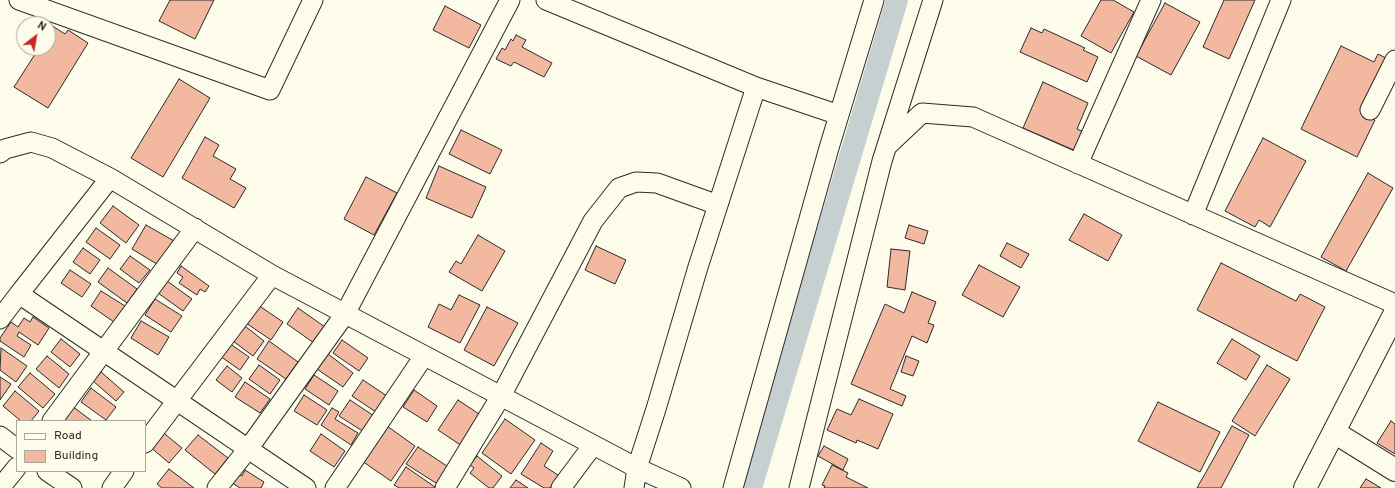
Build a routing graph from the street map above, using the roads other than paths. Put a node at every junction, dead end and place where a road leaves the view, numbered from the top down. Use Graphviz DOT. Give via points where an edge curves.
graph roads {
  1 [pos="19,0"];
  2 [pos="314,0"];
  3 [pos="510,0"];
  4 [pos="546,0"];
  5 [pos="874,0"];
  6 [pos="933,0"];
  7 [pos="1151,0"];
  8 [pos="1281,0"];
  9 [pos="1395,60"];
  10 [pos="756,87"];
  11 [pos="1370,110"];
  12 [pos="839,115"];
  13 [pos="887,146"];
  14 [pos="0,153"];
  15 [pos="1078,164"];
  16 [pos="110,178"];
  17 [pos="718,205"];
  18 [pos="1193,216"];
  19 [pos="195,228"];
  20 [pos="272,275"];
  21 [pos="19,294"];
  22 [pos="1395,304"];
  23 [pos="1395,313"];
  24 [pos="345,314"];
  25 [pos="0,319"];
  26 [pos="103,351"];
  27 [pos="424,356"];
  28 [pos="501,396"];
  29 [pos="177,401"];
  30 [pos="53,420"];
  31 [pos="1334,432"];
  32 [pos="0,436"];
  33 [pos="146,442"];
  34 [pos="593,445"];
  35 [pos="16,448"];
  36 [pos="248,449"];
  37 [pos="16,468"];
  38 [pos="637,468"];
  39 [pos="1395,470"];
  40 [pos="48,472"];
  41 [pos="123,472"];
  42 [pos="0,488"];
  43 [pos="72,488"];
  44 [pos="112,488"];
  45 [pos="218,488"];
  46 [pos="306,488"];
  47 [pos="335,488"];
  48 [pos="445,488"];
  49 [pos="561,488"];
  50 [pos="634,488"];
  51 [pos="680,488"];
  52 [pos="733,488"];
  53 [pos="799,488"];
  54 [pos="1305,488"];
  1 -- 2 [label="street" via="270,90"];
  3 -- 24 [label="street"];
  4 -- 10 [label="street"];
  5 -- 12 [label="street"];
  6 -- 13 [label="street"];
  7 -- 15 [label="street"];
  8 -- 18 [label="street"];
  9 -- 11 [label="street"];
  10 -- 12 [label="street"];
  10 -- 17 [label="street"];
  12 -- 52 [label="street"];
  13 -- 15 [label="street" via="922,113 973,117"];
  13 -- 53 [label="street"];
  14 -- 16 [label="street" via="4,149 31,142 52,148"];
  15 -- 18 [label="street"];
  16 -- 19 [label="street"];
  16 -- 21 [label="street"];
  17 -- 28 [label="street" via="656,183 636,182 619,188 593,221"];
  17 -- 38 [label="street"];
  18 -- 22 [label="street"];
  19 -- 20 [label="street"];
  19 -- 26 [label="street"];
  20 -- 24 [label="street"];
  20 -- 29 [label="street"];
  21 -- 25 [label="street"];
  21 -- 26 [label="street"];
  23 -- 31 [label="main road"];
  24 -- 27 [label="street"];
  24 -- 36 [label="street"];
  26 -- 29 [label="street"];
  26 -- 30 [label="street"];
  27 -- 28 [label="street"];
  27 -- 47 [label="street"];
  28 -- 34 [label="street"];
  28 -- 48 [label="street"];
  29 -- 33 [label="street"];
  29 -- 36 [label="street"];
  31 -- 39 [label="main road"];
  31 -- 54 [label="main road"];
  32 -- 35 [label="street"];
  34 -- 38 [label="street"];
  34 -- 49 [label="street"];
  36 -- 45 [label="street"];
  36 -- 46 [label="street"];
  37 -- 42 [label="street"];
  38 -- 50 [label="street"];
  38 -- 51 [label="street"];
  40 -- 43 [label="street"];
  41 -- 44 [label="street"];
}
